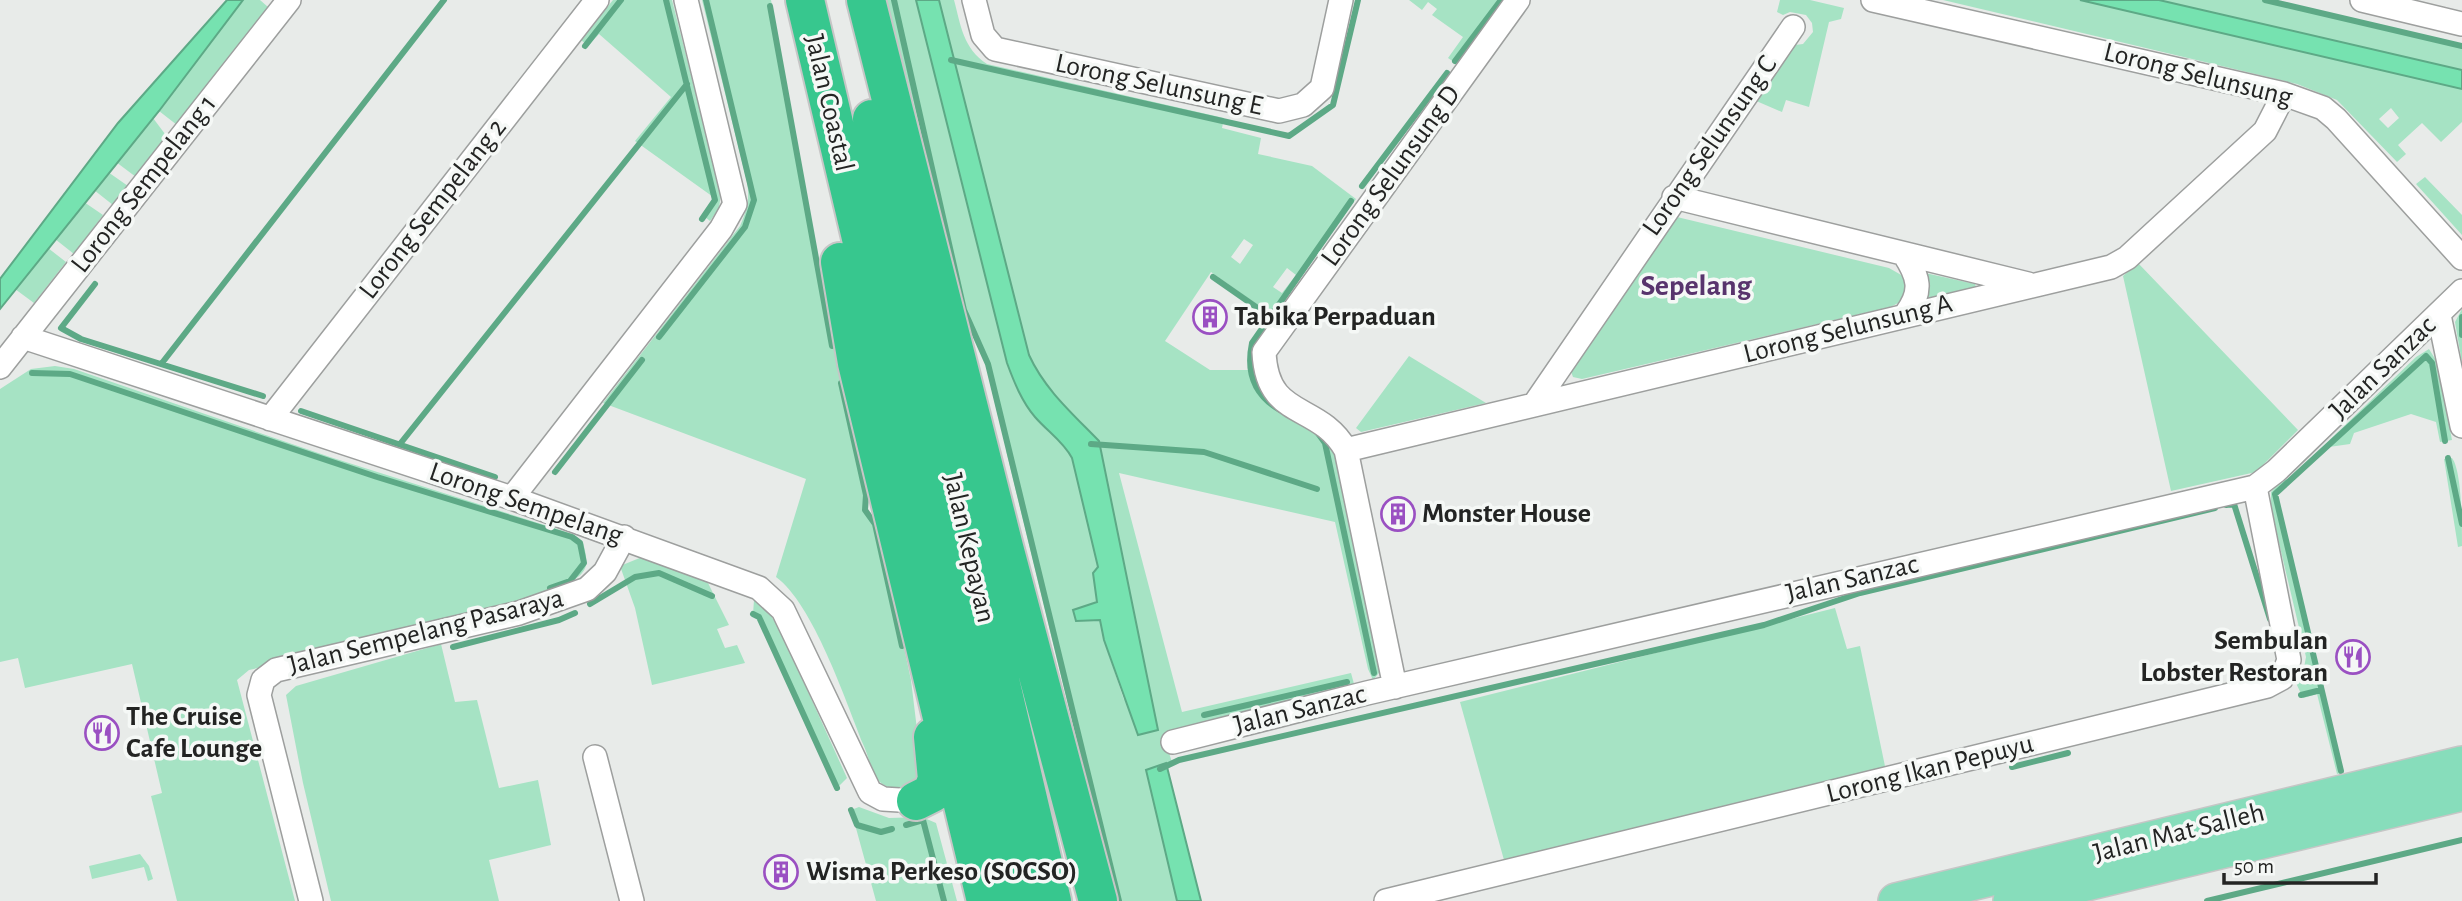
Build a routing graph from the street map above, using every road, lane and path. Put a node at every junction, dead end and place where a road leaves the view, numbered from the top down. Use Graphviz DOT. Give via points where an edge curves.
graph roads {
  1 [pos="289,0"];
  2 [pos="597,0"];
  3 [pos="686,0"];
  4 [pos="786,0"];
  5 [pos="805,0"];
  6 [pos="851,0"];
  7 [pos="866,0"];
  8 [pos="974,0"];
  9 [pos="1341,0"];
  10 [pos="1518,0"];
  11 [pos="1873,0"];
  12 [pos="2362,0"];
  13 [pos="2462,24"];
  14 [pos="1793,27"];
  15 [pos="2284,94"];
  16 [pos="1674,197"];
  17 [pos="869,201"];
  18 [pos="1904,254"];
  19 [pos="2462,258"];
  20 [pos="2032,285"];
  21 [pos="2462,291"];
  22 [pos="1906,314"];
  23 [pos="2439,315"];
  24 [pos="23,337"];
  25 [pos="0,367"];
  26 [pos="1534,405"];
  27 [pos="270,419"];
  28 [pos="2462,426"];
  29 [pos="1346,450"];
  30 [pos="2255,487"];
  31 [pos="512,498"];
  32 [pos="624,537"];
  33 [pos="1395,687"];
  34 [pos="940,707"];
  35 [pos="1173,742"];
  36 [pos="595,757"];
  37 [pos="2462,764"];
  38 [pos="2462,793"];
  39 [pos="916,802"];
  40 [pos="977,858"];
  41 [pos="312,901"];
  42 [pos="632,901"];
  43 [pos="986,901"];
  44 [pos="1017,901"];
  45 [pos="1052,901"];
  46 [pos="1098,901"];
  47 [pos="1386,901"];
  48 [pos="1896,901"];
  49 [pos="2011,901"];
  1 -- 24 [label="street, Lorong Sempelang 1"];
  2 -- 27 [label="street, Lorong Sempelang 2"];
  3 -- 31 [label="street" via="735,204 721,229"];
  4 -- 34 [label="highway" via="857,363"];
  5 -- 17 [label="highway, Jalan Coastal"];
  6 -- 17 [label="highway, Jalan Coastal"];
  7 -- 46 [label="highway"];
  8 -- 9 [label="street, Lorong Selunsung E" via="983,35 995,49 1279,111 1303,105 1322,88"];
  10 -- 29 [label="street, Lorong Selunsung D" via="1264,352 1272,390 1322,423"];
  11 -- 15 [label="street, Lorong Selunsung"];
  12 -- 13 [label="street"];
  14 -- 16 [label="street, Lorong Selunsung C"];
  15 -- 19 [label="street, Lorong Selunsung" via="2323,108 2336,119"];
  15 -- 20 [label="street, Lorong Selunsung A" via="2265,131 2127,258 2111,267"];
  16 -- 18 [label="street"];
  16 -- 26 [label="street, Lorong Selunsung C"];
  17 -- 44 [label="highway, Jalan Kepayan"];
  17 -- 45 [label="highway, Jalan Kepayan"];
  18 -- 20 [label="street"];
  18 -- 22 [label="street" via="1918,276 1917,298"];
  20 -- 22 [label="street, Lorong Selunsung A"];
  21 -- 23 [label="street, Jalan Sanzac"];
  22 -- 26 [label="street, Lorong Selunsung A"];
  23 -- 28 [label="street"];
  23 -- 30 [label="street, Jalan Sanzac"];
  24 -- 25 [label="street, Lorong Sempelang 1"];
  24 -- 27 [label="street, Lorong Sempelang"];
  26 -- 29 [label="street, Lorong Selunsung A"];
  27 -- 31 [label="street, Lorong Sempelang"];
  29 -- 33 [label="street, Lorong Selunsung D"];
  30 -- 33 [label="street, Jalan Sanzac"];
  30 -- 47 [label="street, Lorong Ikan Pepuyu" via="2289,660 2282,678 2267,686"];
  31 -- 32 [label="street, Lorong Sempelang"];
  32 -- 39 [label="street, Lorong Sempelang" via="759,588 783,610 870,792 883,799"];
  32 -- 41 [label="street, Jalan Sempelang Pasaraya" via="605,572 587,589 519,613 276,670 263,680 259,695"];
  33 -- 35 [label="street, Jalan Sanzac"];
  34 -- 39 [label="highway" via="933,732 937,779 932,793"];
  34 -- 40 [label="highway"];
  36 -- 42 [label="street"];
  37 -- 48 [label="main road, Jalan Mat Salleh"];
  38 -- 49 [label="main road, Jalan Mat Salleh"];
  39 -- 40 [label="highway" via="948,817 962,853"];
  40 -- 43 [label="highway"];
}
